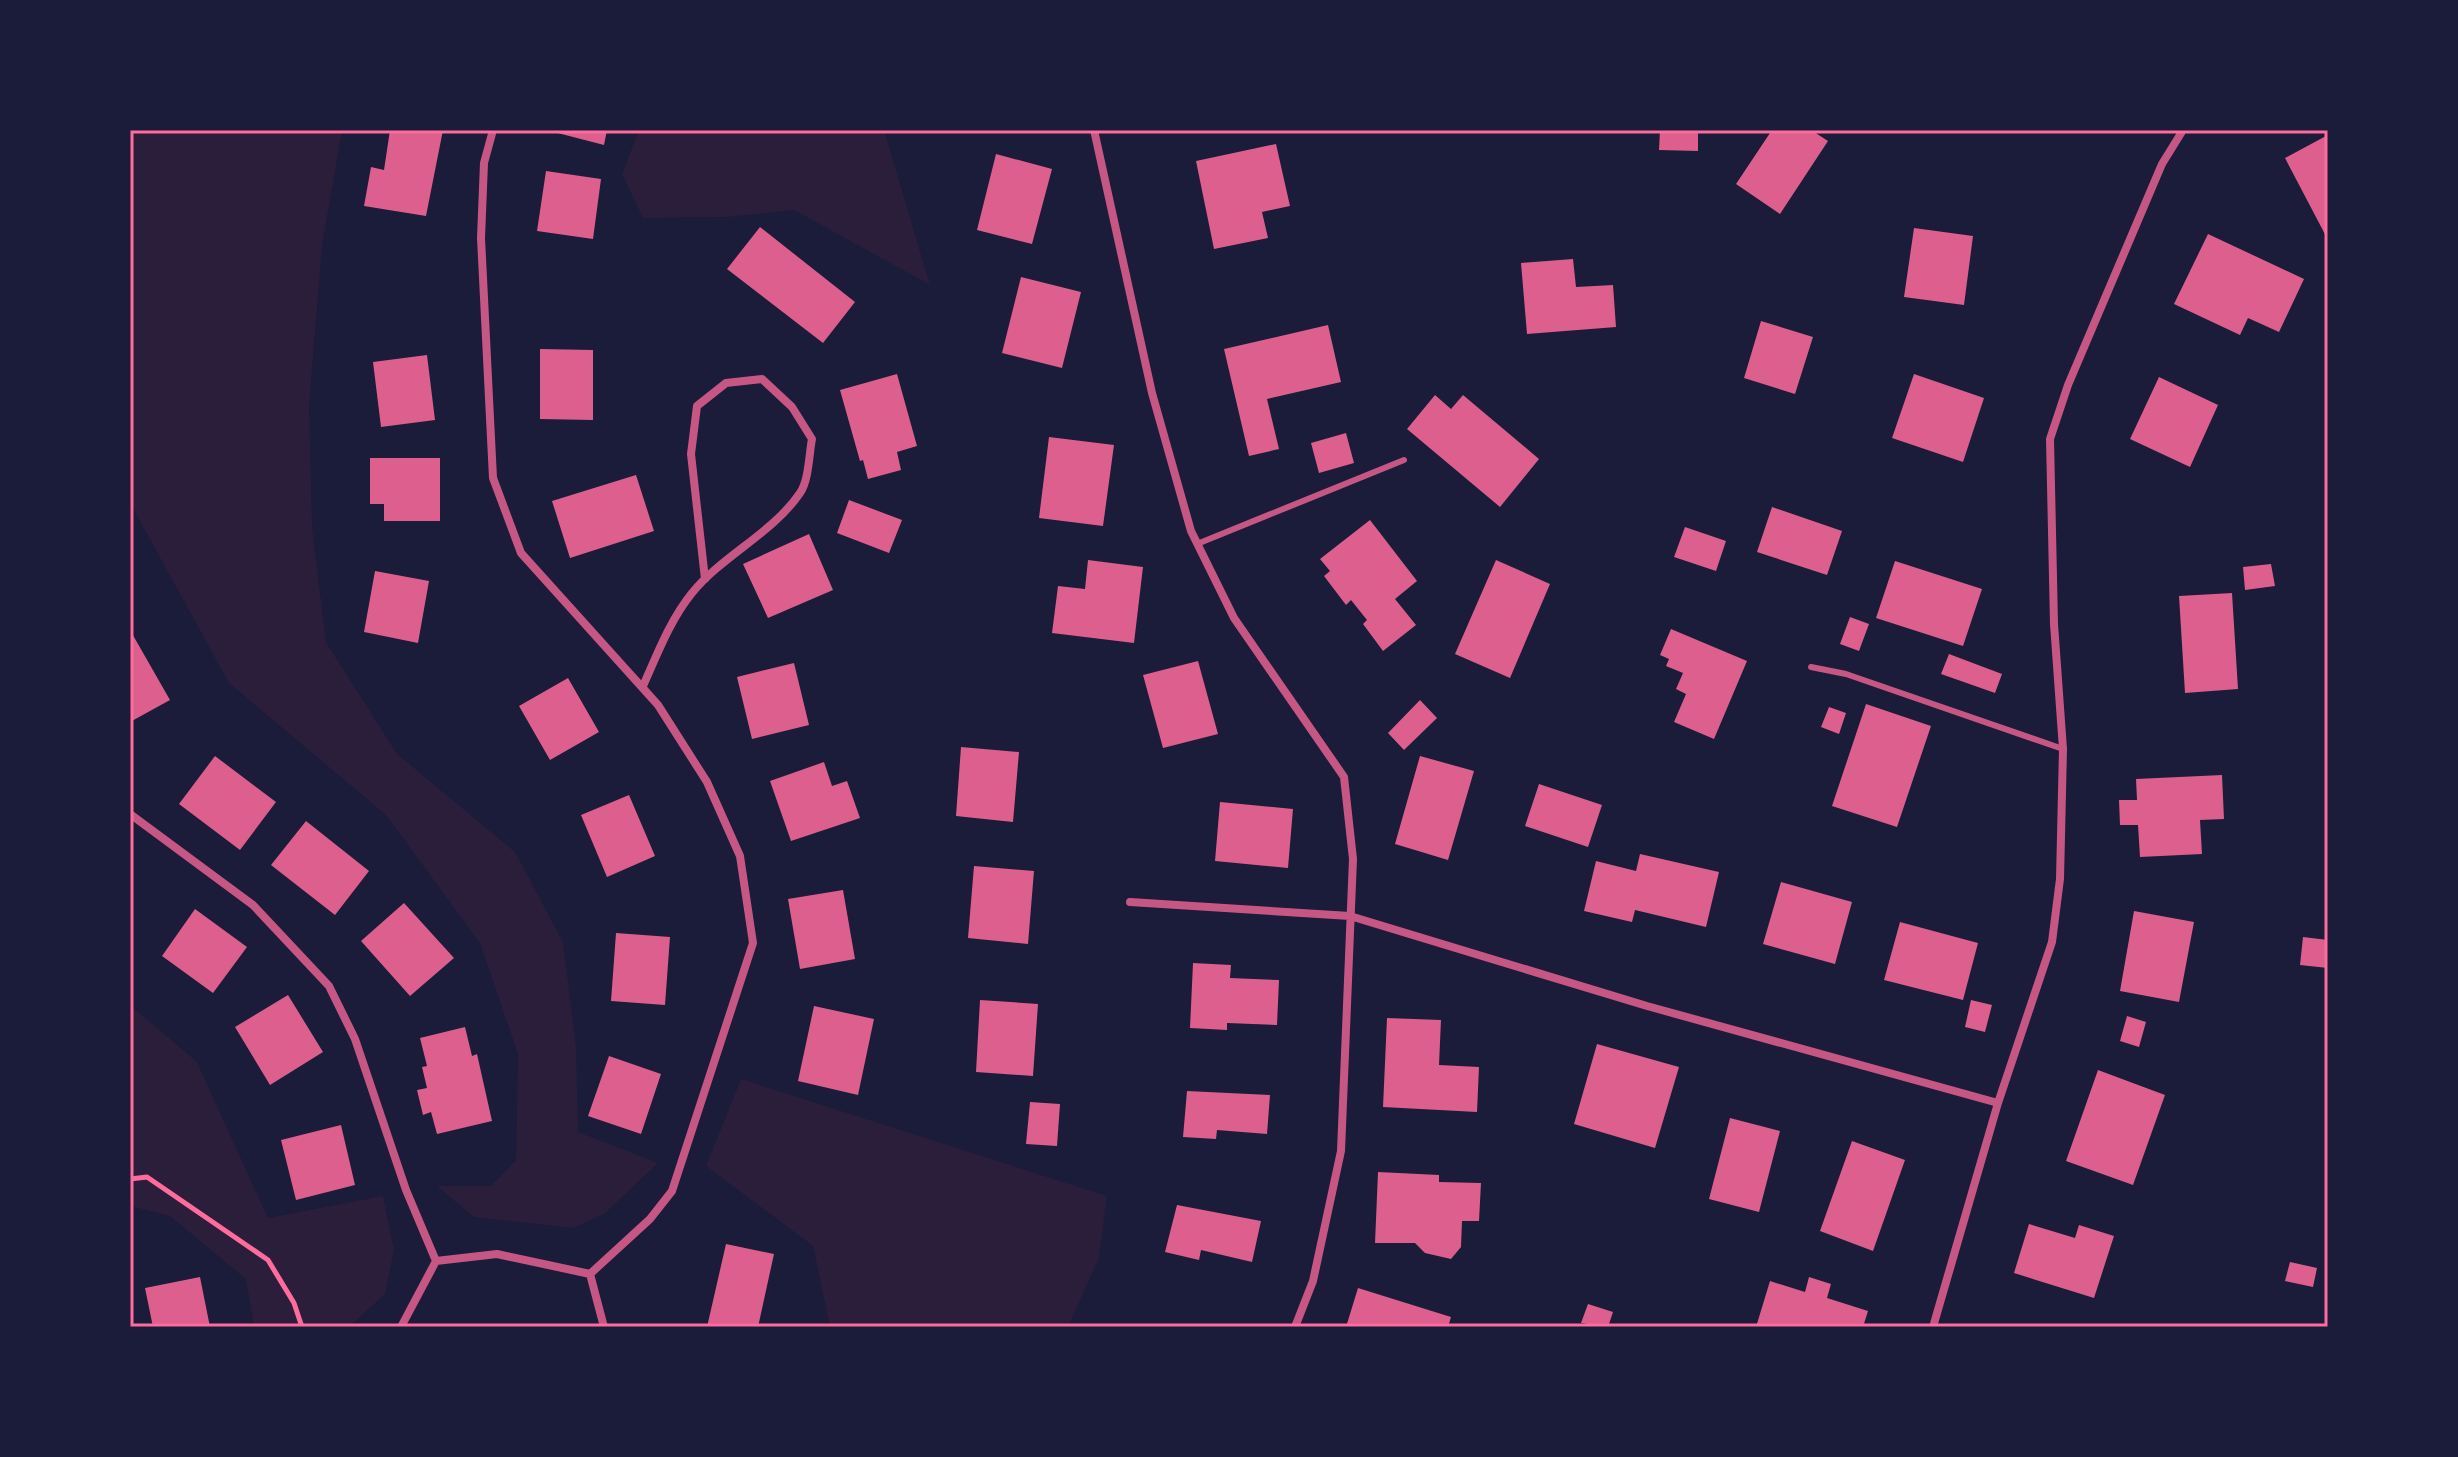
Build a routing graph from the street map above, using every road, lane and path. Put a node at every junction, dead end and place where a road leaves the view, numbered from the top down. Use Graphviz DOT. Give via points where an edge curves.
graph roads {
  1 [pos="493,130"];
  2 [pos="1094,130"];
  3 [pos="2183,130"];
  4 [pos="1404,460"];
  5 [pos="1197,544"];
  6 [pos="705,579"];
  7 [pos="1811,667"];
  8 [pos="643,686"];
  9 [pos="2063,749"];
  10 [pos="130,814"];
  11 [pos="1130,902"];
  12 [pos="1350,916"];
  13 [pos="1998,1103"];
  14 [pos="130,1179"];
  15 [pos="436,1261"];
  16 [pos="590,1274"];
  17 [pos="302,1327"];
  18 [pos="401,1327"];
  19 [pos="604,1327"];
  20 [pos="1295,1327"];
  21 [pos="1933,1327"];
  1 -- 8 [label="street" via="484,163 481,238 493,478 521,553"];
  2 -- 5 [label="street" via="1152,393"];
  3 -- 9 [label="street" via="2150,191 2050,439"];
  4 -- 5 [label="lane"];
  5 -- 12 [label="street" via="1234,618 1344,777 1353,859"];
  6 -- 6 [label="street" via="802,491 812,439 792,407 762,379 726,383 697,406 691,454"];
  6 -- 8 [label="street" via="665,635"];
  7 -- 9 [label="lane" via="1846,674"];
  8 -- 16 [label="street" via="707,782 740,856 753,943 672,1191 650,1219"];
  9 -- 13 [label="street" via="2060,879 2052,942"];
  10 -- 15 [label="street" via="253,905 329,986 355,1039"];
  11 -- 12 [label="street"];
  12 -- 13 [label="street" via="1647,1006"];
  12 -- 20 [label="street" via="1341,1151 1313,1281"];
  13 -- 21 [label="street"];
  14 -- 17 [label="path" via="147,1177 268,1260"];
  15 -- 16 [label="street" via="497,1254"];
  15 -- 18 [label="street"];
  16 -- 19 [label="street"];
}
